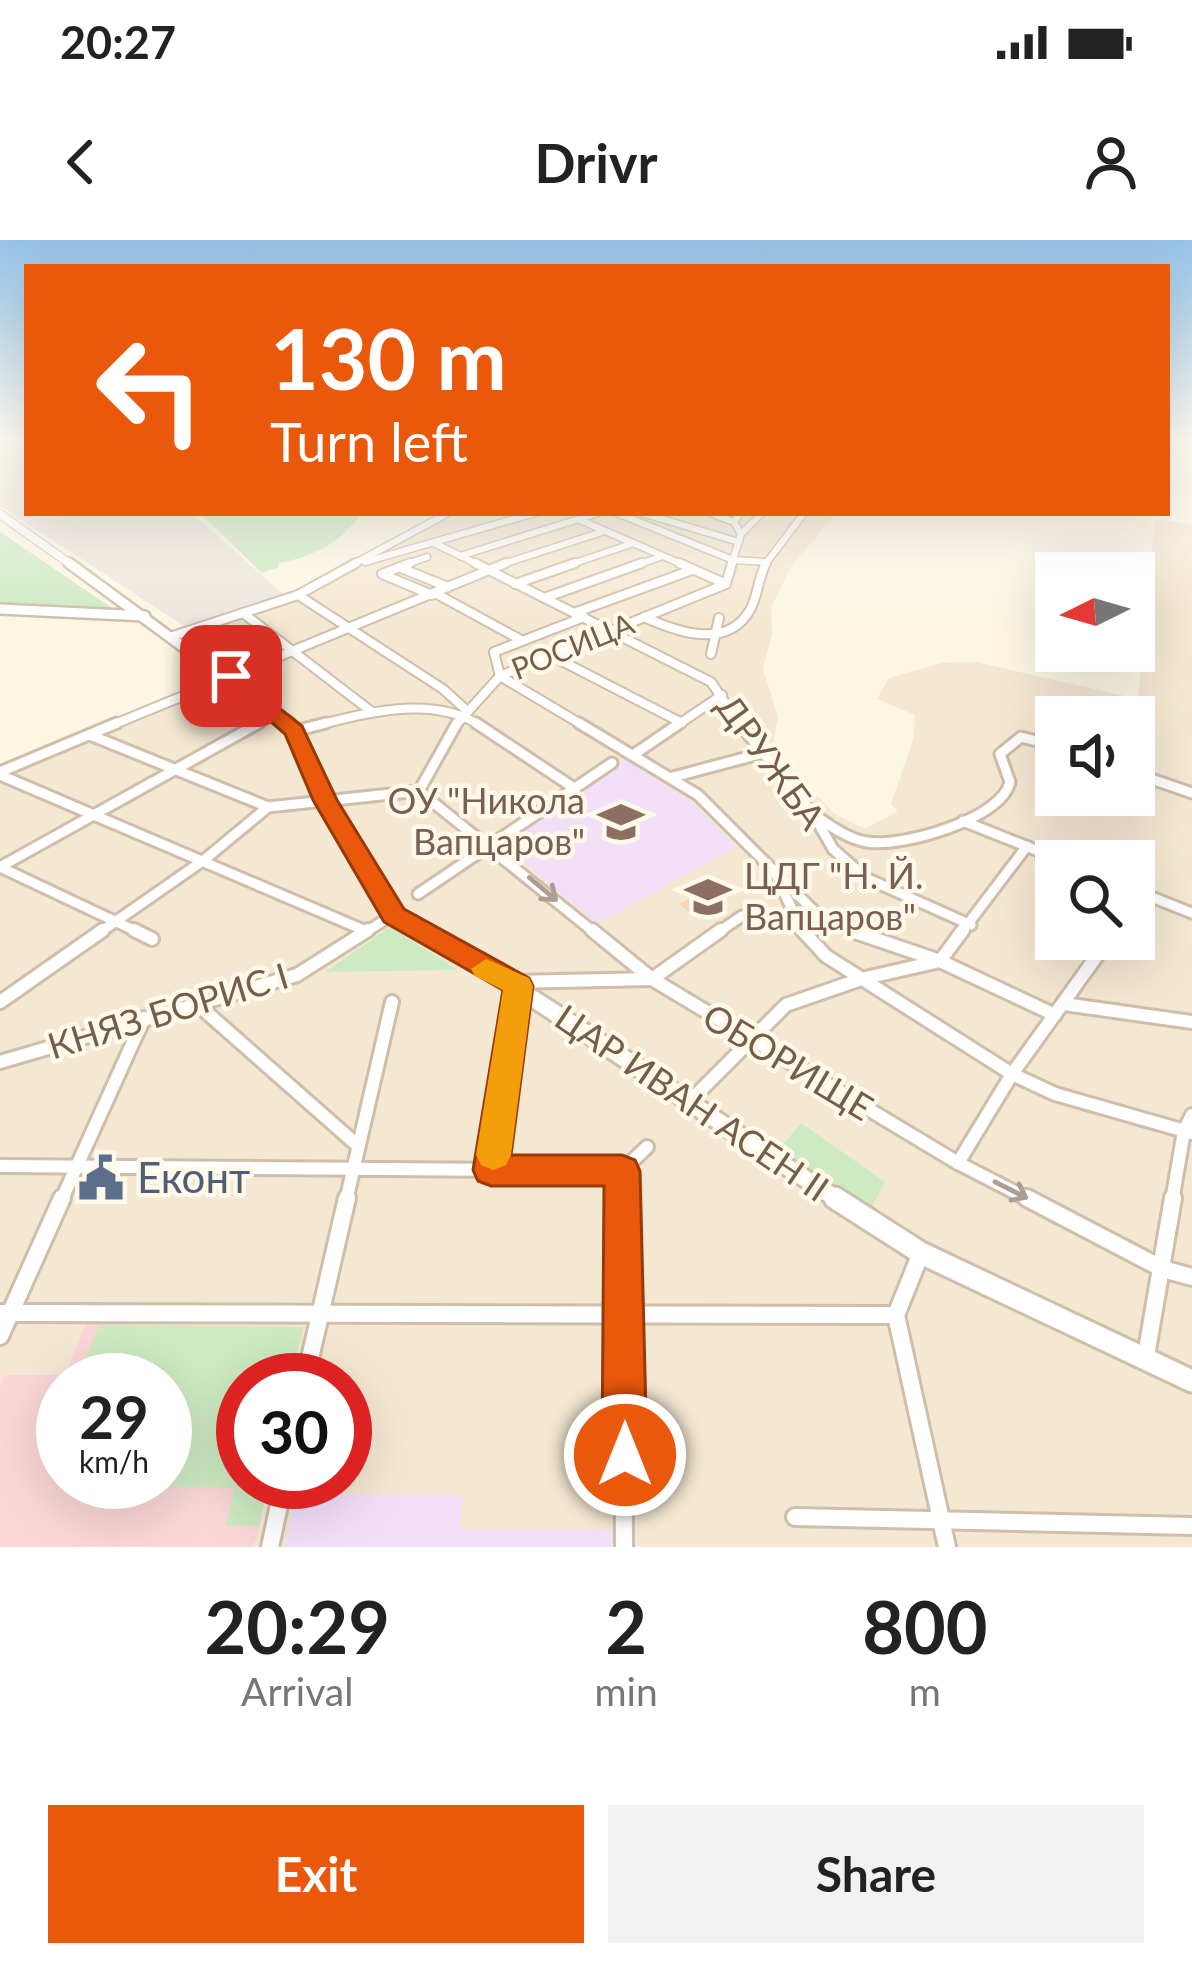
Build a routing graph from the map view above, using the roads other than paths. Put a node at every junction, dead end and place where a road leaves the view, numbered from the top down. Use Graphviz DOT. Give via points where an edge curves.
graph roads {
  1 [pos="0,510"];
  2 [pos="442,516"];
  3 [pos="525,516"];
  4 [pos="590,516"];
  5 [pos="624,516"];
  6 [pos="654,516"];
  7 [pos="739,516"];
  8 [pos="759,516"];
  9 [pos="802,516"];
  10 [pos="580,520"];
  11 [pos="605,531"];
  12 [pos="740,538"];
  13 [pos="434,543"];
  14 [pos="633,544"];
  15 [pos="460,556"];
  16 [pos="662,556"];
  17 [pos="427,557"];
  18 [pos="733,560"];
  19 [pos="767,562"];
  20 [pos="400,567"];
  21 [pos="346,568"];
  22 [pos="486,570"];
  23 [pos="692,570"];
  24 [pos="515,584"];
  25 [pos="726,584"];
  26 [pos="448,587"];
  27 [pos="433,594"];
  28 [pos="298,595"];
  29 [pos="544,598"];
  30 [pos="0,609"];
  31 [pos="243,613"];
  32 [pos="579,615"];
  33 [pos="145,616"];
  34 [pos="159,617"];
  35 [pos="644,617"];
  36 [pos="719,618"];
  37 [pos="347,629"];
  38 [pos="610,630"];
  39 [pos="714,635"];
  40 [pos="173,636"];
  41 [pos="521,640"];
  42 [pos="296,651"];
  43 [pos="711,654"];
  44 [pos="550,655"];
  45 [pos="231,676"];
  46 [pos="500,676"];
  47 [pos="722,695"];
  48 [pos="372,712"];
  49 [pos="464,712"];
  50 [pos="270,718"];
  51 [pos="682,723"];
  52 [pos="295,731"];
  53 [pos="90,735"];
  54 [pos="1035,741"];
  55 [pos="636,753"];
  56 [pos="763,753"];
  57 [pos="612,764"];
  58 [pos="177,769"];
  59 [pos="0,774"];
  60 [pos="673,777"];
  61 [pos="1155,780"];
  62 [pos="574,788"];
  63 [pos="419,790"];
  64 [pos="1192,793"];
  65 [pos="325,800"];
  66 [pos="268,807"];
  67 [pos="813,814"];
  68 [pos="94,816"];
  69 [pos="963,821"];
  70 [pos="490,845"];
  71 [pos="1027,847"];
  72 [pos="1035,850"];
  73 [pos="204,860"];
  74 [pos="0,867"];
  75 [pos="773,867"];
  76 [pos="418,894"];
  77 [pos="1155,901"];
  78 [pos="1192,913"];
  79 [pos="394,915"];
  80 [pos="742,916"];
  81 [pos="116,922"];
  82 [pos="971,925"];
  83 [pos="366,931"];
  84 [pos="152,939"];
  85 [pos="1094,960"];
  86 [pos="940,961"];
  87 [pos="652,979"];
  88 [pos="861,980"];
  89 [pos="515,984"];
  90 [pos="1,1001"];
  91 [pos="392,1002"];
  92 [pos="197,1004"];
  93 [pos="1059,1010"];
  94 [pos="144,1018"];
  95 [pos="1192,1022"];
  96 [pos="748,1040"];
  97 [pos="0,1062"];
  98 [pos="1012,1074"];
  99 [pos="687,1104"];
  100 [pos="1192,1115"];
  101 [pos="1188,1132"];
  102 [pos="357,1145"];
  103 [pos="646,1147"];
  104 [pos="958,1163"];
  105 [pos="0,1166"];
  106 [pos="77,1166"];
  107 [pos="352,1170"];
  108 [pos="491,1170"];
  109 [pos="622,1171"];
  110 [pos="921,1253"];
  111 [pos="1163,1269"];
  112 [pos="1192,1277"];
  113 [pos="5,1313"];
  114 [pos="318,1314"];
  115 [pos="896,1315"];
  116 [pos="625,1317"];
  117 [pos="0,1336"];
  118 [pos="310,1353"];
  119 [pos="1146,1356"];
  120 [pos="1192,1381"];
  121 [pos="279,1509"];
  122 [pos="795,1517"];
  123 [pos="941,1520"];
  124 [pos="1192,1526"];
  125 [pos="271,1547"];
  126 [pos="624,1547"];
  127 [pos="947,1547"];
  1 -- 33 [label="street, ЦАР ИВАН АСЕН II"];
  1 -- 34 [label="street, ЦАР ИВАН АСЕН II"];
  2 -- 21 [label="street"];
  3 -- 13 [label="street"];
  4 -- 10 [label="street"];
  5 -- 18 [label="street"];
  6 -- 12 [label="street"];
  7 -- 12 [label="street"];
  8 -- 12 [label="street"];
  9 -- 19 [label="street"];
  10 -- 11 [label="street"];
  10 -- 15 [label="street"];
  11 -- 14 [label="street"];
  11 -- 22 [label="street"];
  12 -- 18 [label="street"];
  13 -- 15 [label="street, ДРУЖБА"];
  13 -- 21 [label="street"];
  14 -- 16 [label="street"];
  14 -- 24 [label="street"];
  15 -- 22 [label="street, ДРУЖБА"];
  16 -- 23 [label="street"];
  16 -- 29 [label="street"];
  17 -- 20 [label="street"];
  18 -- 19 [label="street"];
  18 -- 25 [label="street"];
  19 -- 39 [label="street" via="747,614 731,632"];
  20 -- 26 [label="street"];
  20 -- 27 [label="street" via="382,574"];
  21 -- 28 [label="street"];
  22 -- 24 [label="street, ДРУЖБА"];
  22 -- 26 [label="street"];
  23 -- 25 [label="street"];
  23 -- 32 [label="street"];
  24 -- 29 [label="street, ДРУЖБА"];
  25 -- 35 [label="street, РОСИЦА"];
  26 -- 27 [label="street"];
  27 -- 37 [label="street"];
  27 -- 41 [label="street"];
  28 -- 31 [label="street"];
  28 -- 37 [label="street"];
  29 -- 32 [label="street, ДРУЖБА"];
  30 -- 33 [label="street"];
  31 -- 40 [label="street"];
  31 -- 42 [label="street"];
  32 -- 38 [label="street, ДРУЖБА"];
  32 -- 41 [label="street"];
  33 -- 34 [label="street"];
  33 -- 40 [label="street, ЦАР ИВАН АСЕН II"];
  34 -- 40 [label="street, ЦАР ИВАН АСЕН II"];
  35 -- 38 [label="street, РОСИЦА"];
  35 -- 39 [label="street"];
  36 -- 39 [label="street"];
  37 -- 42 [label="street"];
  37 -- 49 [label="street" via="443,689"];
  38 -- 44 [label="street, РОСИЦА"];
  38 -- 47 [label="street, ДРУЖБА"];
  39 -- 43 [label="street"];
  40 -- 45 [label="street, ЦАР ИВАН АСЕН II"];
  41 -- 46 [label="street" via="494,652"];
  42 -- 45 [label="street"];
  42 -- 48 [label="street"];
  44 -- 46 [label="street, РОСИЦА"];
  44 -- 51 [label="street"];
  45 -- 52 [label="street, ЦАР ИВАН АСЕН II"];
  45 -- 53 [label="street"];
  46 -- 49 [label="street, РОСИЦА"];
  46 -- 55 [label="street"];
  47 -- 51 [label="street"];
  47 -- 56 [label="street, ДРУЖБА"];
  48 -- 49 [label="street"];
  48 -- 52 [label="street"];
  49 -- 62 [label="street"];
  49 -- 63 [label="street, РОСИЦА"];
  50 -- 58 [label="street"];
  51 -- 55 [label="street"];
  52 -- 65 [label="street, ЦАР ИВАН АСЕН II"];
  53 -- 58 [label="street"];
  53 -- 59 [label="street"];
  54 -- 69 [label="street" via="1008,743 1000,754 1008,790 987,812"];
  55 -- 60 [label="street"];
  56 -- 60 [label="street"];
  56 -- 67 [label="street, ДРУЖБА"];
  57 -- 62 [label="street"];
  58 -- 66 [label="street"];
  58 -- 68 [label="street"];
  59 -- 68 [label="street"];
  60 -- 75 [label="street"];
  61 -- 64 [label="street"];
  62 -- 70 [label="street"];
  63 -- 65 [label="street"];
  63 -- 70 [label="street, ОБОРИЩЕ"];
  65 -- 66 [label="street"];
  65 -- 79 [label="street, ЦАР ИВАН АСЕН II"];
  66 -- 73 [label="street"];
  67 -- 69 [label="street" via="844,836 875,843"];
  67 -- 82 [label="street, ДРУЖБА" via="833,849 866,878"];
  68 -- 73 [label="street"];
  68 -- 74 [label="street"];
  69 -- 71 [label="street"];
  70 -- 76 [label="street"];
  70 -- 87 [label="street, ОБОРИЩЕ, one-way"];
  71 -- 72 [label="street"];
  71 -- 82 [label="street"];
  73 -- 81 [label="street"];
  73 -- 83 [label="street"];
  74 -- 81 [label="street"];
  75 -- 86 [label="street" via="818,915"];
  75 -- 88 [label="street" via="803,933"];
  77 -- 78 [label="street"];
  79 -- 83 [label="street, КНЯЗ БОРИС I"];
  79 -- 89 [label="street, ЦАР ИВАН АСЕН II"];
  80 -- 87 [label="street"];
  81 -- 84 [label="street"];
  81 -- 90 [label="street"];
  82 -- 86 [label="street"];
  83 -- 92 [label="street, КНЯЗ БОРИС I" via="297,975"];
  85 -- 93 [label="street"];
  86 -- 88 [label="street"];
  86 -- 93 [label="street"];
  87 -- 89 [label="street"];
  87 -- 96 [label="street, ОБОРИЩЕ"];
  88 -- 96 [label="street" via="785,1005"];
  88 -- 98 [label="street"];
  89 -- 99 [label="street, ЦАР ИВАН АСЕН II"];
  89 -- 108 [label="street"];
  91 -- 102 [label="street"];
  92 -- 94 [label="street, КНЯЗ БОРИС I"];
  92 -- 102 [label="street"];
  93 -- 95 [label="street"];
  93 -- 98 [label="street"];
  94 -- 97 [label="street, КНЯЗ БОРИС I"];
  94 -- 106 [label="street"];
  96 -- 99 [label="street"];
  96 -- 104 [label="street, ОБОРИЩЕ"];
  98 -- 101 [label="street"];
  98 -- 104 [label="street"];
  99 -- 110 [label="street, ЦАР ИВАН АСЕН II"];
  100 -- 101 [label="street"];
  101 -- 111 [label="street"];
  102 -- 107 [label="street"];
  103 -- 109 [label="street"];
  104 -- 111 [label="street, ОБОРИЩЕ, one-way"];
  105 -- 106 [label="street"];
  106 -- 107 [label="street"];
  106 -- 113 [label="street"];
  107 -- 108 [label="street"];
  107 -- 114 [label="street"];
  108 -- 109 [label="street"];
  109 -- 116 [label="street"];
  110 -- 115 [label="street"];
  110 -- 119 [label="street, ЦАР ИВАН АСЕН II"];
  111 -- 112 [label="street, ОБОРИЩЕ"];
  111 -- 119 [label="street"];
  113 -- 114 [label="street"];
  113 -- 117 [label="street"];
  114 -- 116 [label="street"];
  114 -- 118 [label="street"];
  115 -- 116 [label="street"];
  115 -- 123 [label="street"];
  116 -- 126 [label="street"];
  119 -- 120 [label="street, ЦАР ИВАН АСЕН II"];
  121 -- 125 [label="street"];
  122 -- 123 [label="street"];
  123 -- 124 [label="street"];
  123 -- 127 [label="street"];
}
